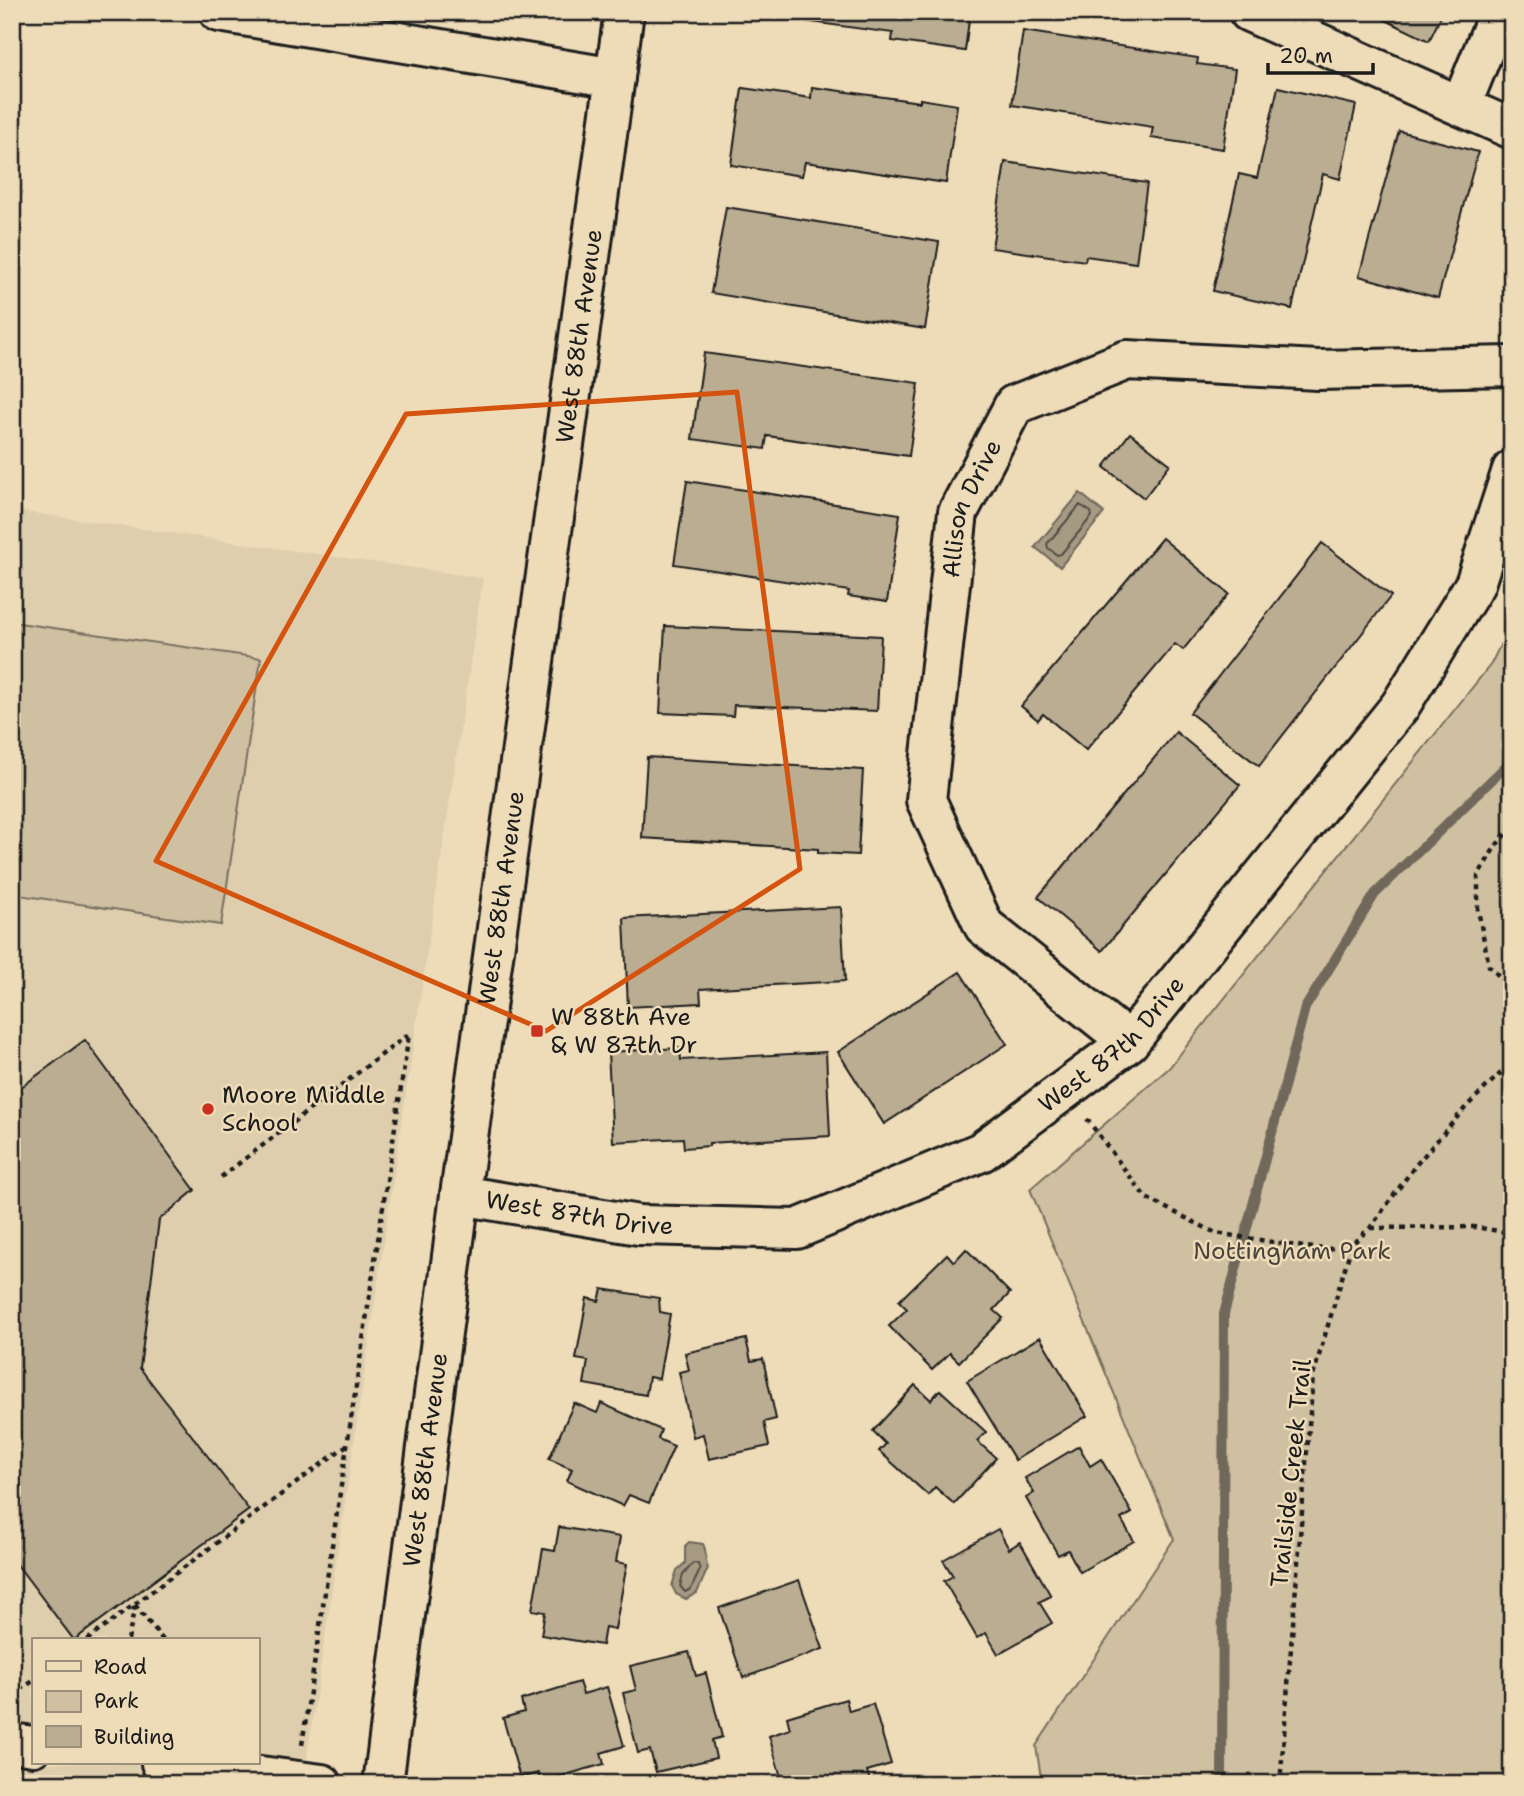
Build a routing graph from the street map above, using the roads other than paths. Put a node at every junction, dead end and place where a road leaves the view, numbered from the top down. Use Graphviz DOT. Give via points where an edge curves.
graph roads {
  1 [pos="219,12"];
  2 [pos="624,12"];
  3 [pos="1249,12"];
  4 [pos="1499,12"];
  5 [pos="615,78"];
  6 [pos="1461,106"];
  7 [pos="1512,129"];
  8 [pos="1512,366"];
  9 [pos="1512,470"];
  10 [pos="1129,1042"];
  11 [pos="460,1195"];
  12 [pos="12,1743"];
  13 [pos="32,1746"];
  14 [pos="186,1764"];
  15 [pos="311,1769"];
  16 [pos="383,1784"];
  1 -- 5 [label="street"];
  2 -- 5 [label="street, West 88th Avenue"];
  3 -- 6 [label="street"];
  4 -- 6 [label="street"];
  5 -- 11 [label="street, West 88th Avenue"];
  6 -- 7 [label="street"];
  8 -- 10 [label="street, Allison Drive" via="1318,370 1128,360 1014,405 958,513 926,800 984,926"];
  9 -- 10 [label="street, West 87th Drive" via="1475,584 1400,706"];
  10 -- 11 [label="street, West 87th Drive" via="981,1152 797,1229 639,1225"];
  11 -- 16 [label="street, West 88th Avenue"];
  12 -- 13 [label="street"];
  14 -- 15 [label="street"];
}
